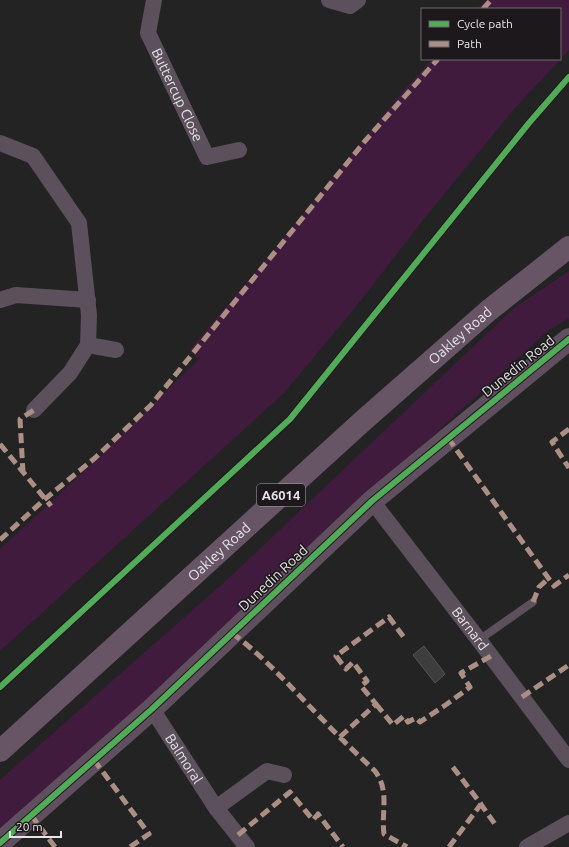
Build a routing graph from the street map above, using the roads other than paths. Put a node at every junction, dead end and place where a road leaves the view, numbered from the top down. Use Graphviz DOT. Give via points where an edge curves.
graph roads {
  1 [pos="154,0"];
  2 [pos="328,0"];
  3 [pos="358,0"];
  4 [pos="0,142"];
  5 [pos="239,150"];
  6 [pos="569,247"];
  7 [pos="0,300"];
  8 [pos="88,300"];
  9 [pos="569,339"];
  10 [pos="88,345"];
  11 [pos="116,350"];
  12 [pos="34,410"];
  13 [pos="372,501"];
  14 [pos="533,602"];
  15 [pos="479,640"];
  16 [pos="152,709"];
  17 [pos="0,751"];
  18 [pos="568,757"];
  19 [pos="284,775"];
  20 [pos="216,808"];
  21 [pos="569,823"];
  22 [pos="0,843"];
  23 [pos="247,847"];
  24 [pos="527,847"];
  1 -- 5 [label="street, Buttercup Close" via="148,34 207,157"];
  2 -- 3 [label="street" via="350,6"];
  4 -- 8 [label="street" via="33,156 79,223"];
  6 -- 17 [label="main road, Oakley Road / A6014" via="488,311 365,419"];
  7 -- 8 [label="street" via="16,295"];
  8 -- 10 [label="street"];
  9 -- 13 [label="street, Dunedin Road"];
  10 -- 11 [label="street"];
  10 -- 12 [label="street" via="70,373"];
  13 -- 15 [label="street, Barnard"];
  13 -- 16 [label="street, Dunedin Road"];
  14 -- 15 [label="lane"];
  15 -- 18 [label="street, Barnard"];
  16 -- 20 [label="street, Balmoral"];
  16 -- 22 [label="street, Dunedin Road"];
  19 -- 20 [label="street" via="267,771"];
  20 -- 23 [label="street, Balmoral"];
  21 -- 24 [label="street"];
}
